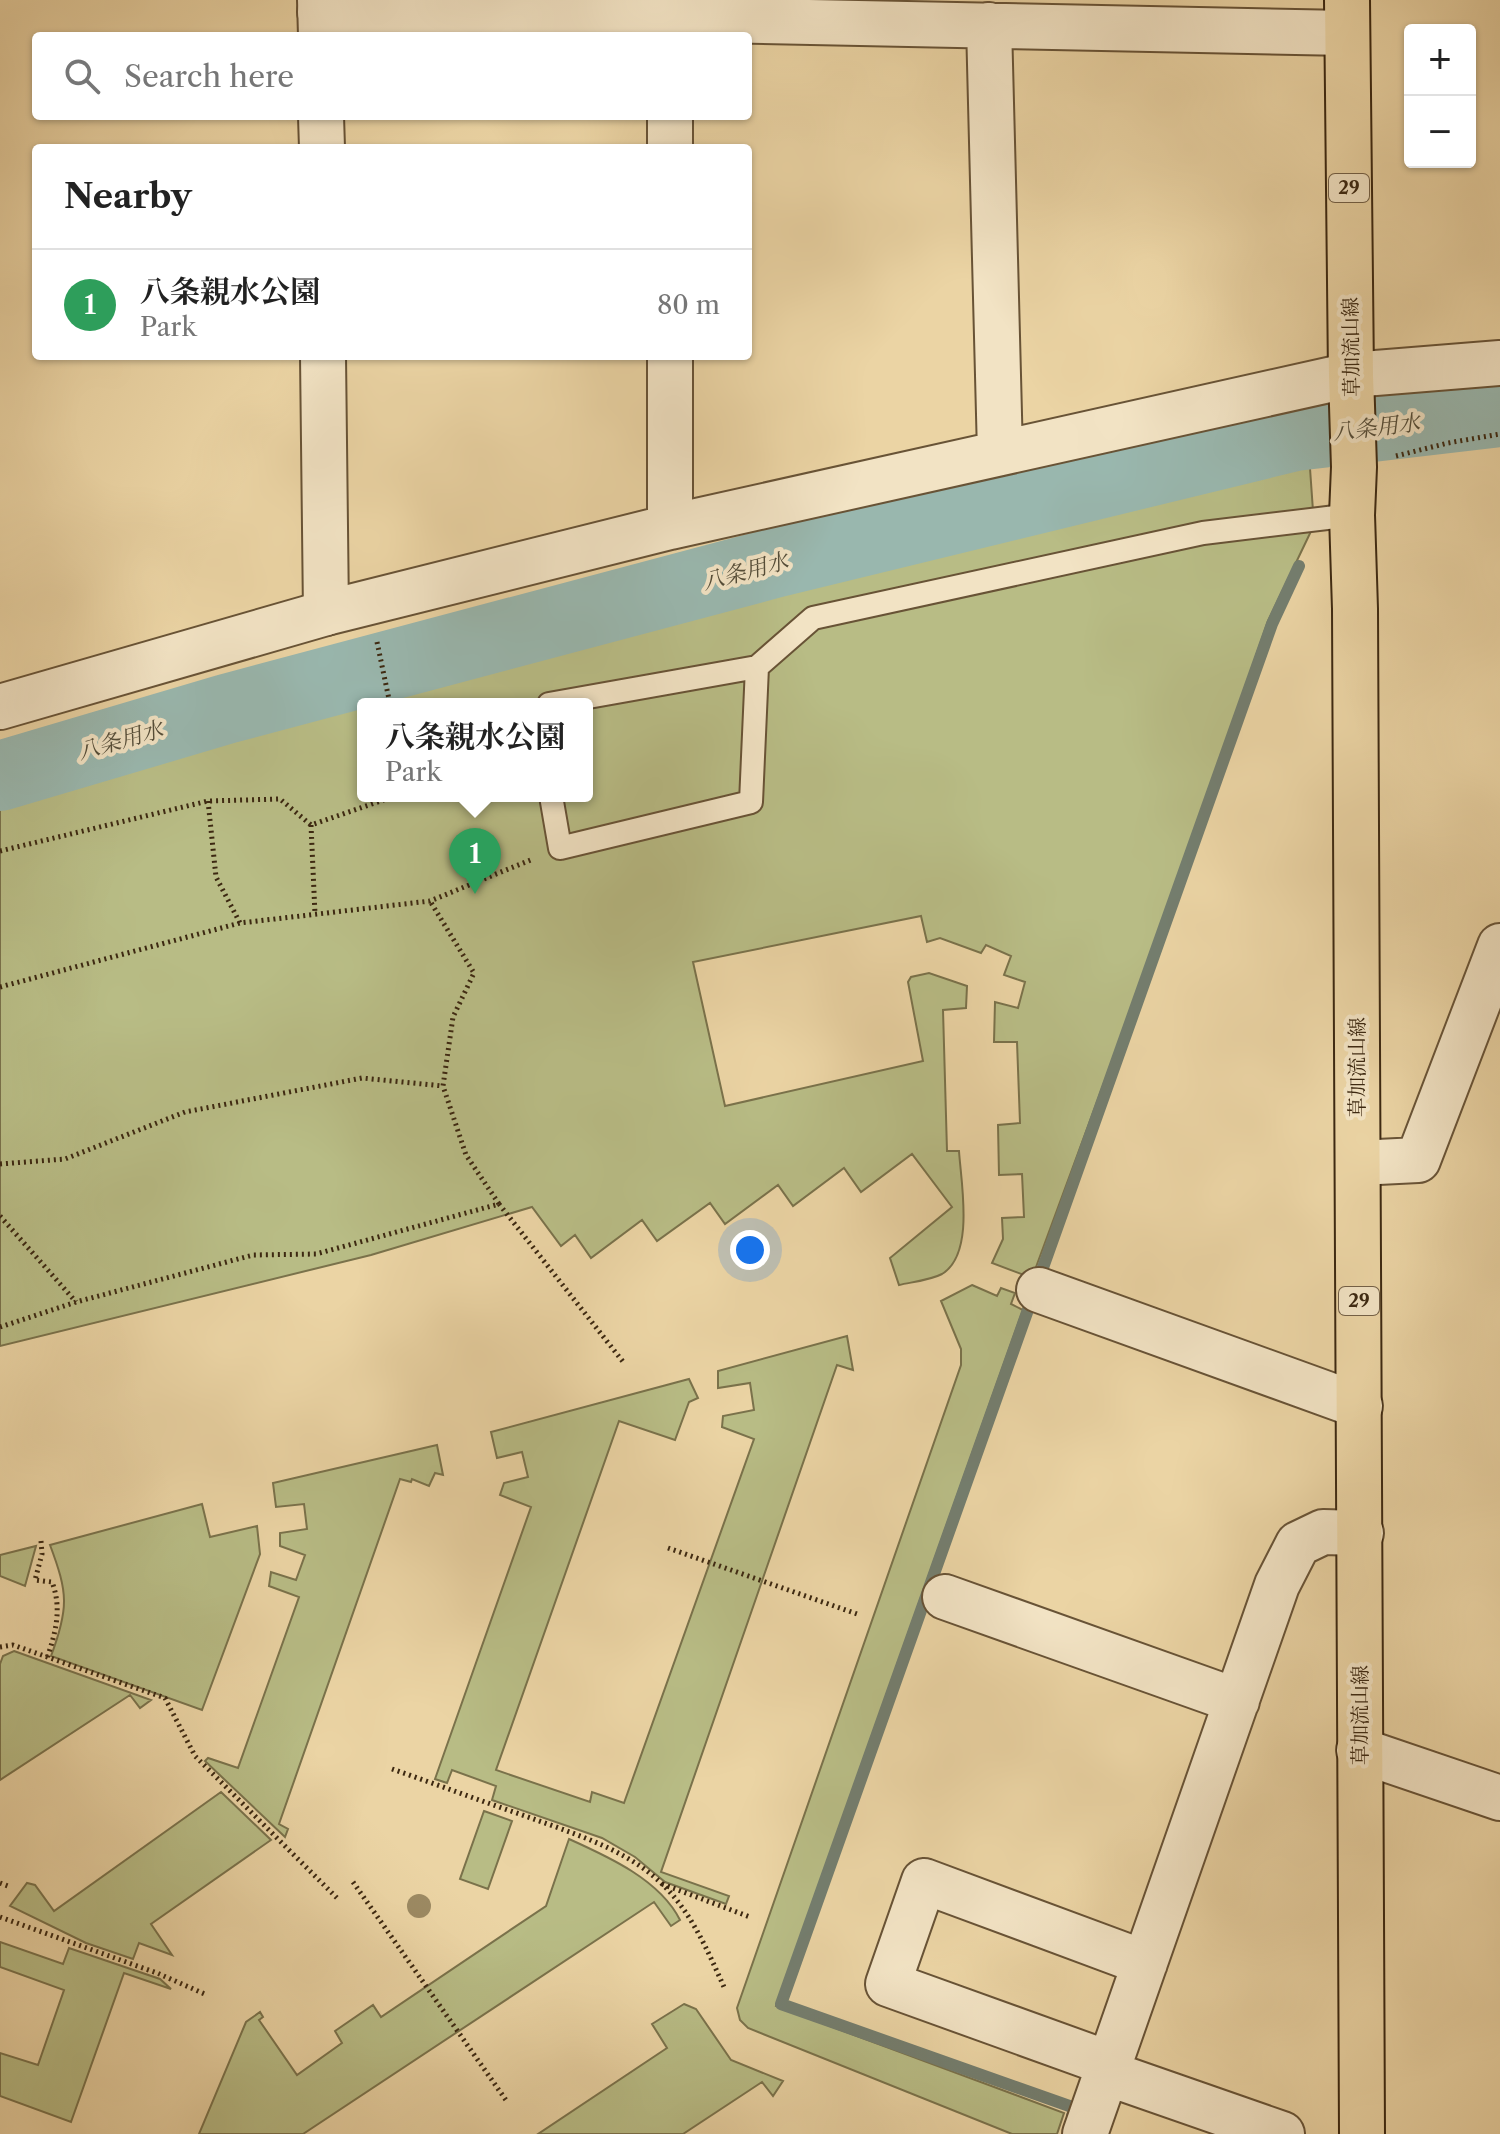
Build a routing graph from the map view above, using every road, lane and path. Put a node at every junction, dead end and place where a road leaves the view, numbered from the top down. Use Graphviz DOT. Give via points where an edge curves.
graph roads {
  1 [pos="320,16"];
  2 [pos="1347,16"];
  3 [pos="989,25"];
  4 [pos="670,28"];
  5 [pos="321,120"];
  6 [pos="670,120"];
  7 [pos="322,144"];
  8 [pos="670,144"];
  9 [pos="323,360"];
  10 [pos="670,360"];
  11 [pos="1500,363"];
  12 [pos="1351,375"];
  13 [pos="1500,434"];
  14 [pos="1000,453"];
  15 [pos="1354,467"];
  16 [pos="1352,515"];
  17 [pos="670,527"];
  18 [pos="326,613"];
  19 [pos="375,633"];
  20 [pos="757,667"];
  21 [pos="389,698"];
  22 [pos="583,698"];
  23 [pos="0,707"];
  24 [pos="208,801"];
  25 [pos="378,802"];
  26 [pos="552,802"];
  27 [pos="311,825"];
  28 [pos="560,848"];
  29 [pos="0,851"];
  30 [pos="430,901"];
  31 [pos="315,914"];
  32 [pos="240,923"];
  33 [pos="1500,946"];
  34 [pos="0,987"];
  35 [pos="443,1086"];
  36 [pos="1358,1163"];
  37 [pos="0,1164"];
  38 [pos="499,1204"];
  39 [pos="0,1216"];
  40 [pos="1039,1290"];
  41 [pos="76,1302"];
  42 [pos="0,1327"];
  43 [pos="624,1363"];
  44 [pos="1360,1406"];
  45 [pos="1361,1533"];
  46 [pos="41,1541"];
  47 [pos="668,1548"];
  48 [pos="945,1597"];
  49 [pos="860,1615"];
  50 [pos="0,1647"];
  51 [pos="47,1658"];
  52 [pos="1237,1701"];
  53 [pos="1359,1750"];
  54 [pos="392,1769"];
  55 [pos="1500,1798"];
  56 [pos="353,1882"];
  57 [pos="0,1883"];
  58 [pos="661,1883"];
  59 [pos="8,1886"];
  60 [pos="339,1900"];
  61 [pos="0,1917"];
  62 [pos="750,1917"];
  63 [pos="1145,1963"];
  64 [pos="724,1987"];
  65 [pos="207,1995"];
  66 [pos="1108,2068"];
  67 [pos="508,2103"];
  68 [pos="1085,2134"];
  69 [pos="1282,2134"];
  70 [pos="1362,2134"];
  1 -- 4 [label="street"];
  2 -- 3 [label="street"];
  2 -- 12 [label="main road, 草加流山線 / 29"];
  3 -- 4 [label="street"];
  3 -- 14 [label="street"];
  5 -- 7 [label="street"];
  6 -- 8 [label="street"];
  9 -- 18 [label="street"];
  10 -- 17 [label="street"];
  11 -- 12 [label="street"];
  12 -- 14 [label="street"];
  12 -- 15 [label="main road, 草加流山線 / 29"];
  13 -- 15 [label="path"];
  14 -- 17 [label="street"];
  15 -- 16 [label="main road, 草加流山線 / 29"];
  16 -- 20 [label="lane" via="1203,533 813,618"];
  16 -- 36 [label="main road, 草加流山線 / 29"];
  17 -- 18 [label="street"];
  18 -- 23 [label="street"];
  19 -- 21 [label="path"];
  20 -- 22 [label="lane"];
  20 -- 28 [label="lane" via="751,802"];
  24 -- 27 [label="path" via="280,799"];
  24 -- 29 [label="path"];
  24 -- 32 [label="path" via="216,877"];
  25 -- 27 [label="path"];
  26 -- 28 [label="lane"];
  27 -- 31 [label="path"];
  28 -- 30 [label="path"];
  30 -- 31 [label="path"];
  30 -- 35 [label="path" via="474,973 453,1017"];
  31 -- 32 [label="path"];
  32 -- 34 [label="path"];
  33 -- 36 [label="street" via="1418,1160"];
  35 -- 37 [label="path" via="362,1078 185,1112 65,1159"];
  35 -- 38 [label="path" via="466,1155"];
  36 -- 44 [label="main road, 草加流山線 / 29"];
  38 -- 41 [label="path" via="316,1254 253,1255"];
  38 -- 43 [label="path"];
  39 -- 41 [label="path"];
  40 -- 44 [label="street"];
  41 -- 42 [label="path"];
  44 -- 45 [label="main road, 草加流山線 / 29"];
  45 -- 52 [label="street" via="1323,1532 1298,1544 1277,1585"];
  45 -- 53 [label="main road, 草加流山線 / 29"];
  46 -- 51 [label="path" via="35,1580 52,1582 57,1594 58,1626"];
  47 -- 49 [label="path"];
  48 -- 52 [label="street"];
  50 -- 51 [label="path" via="13,1645"];
  51 -- 60 [label="path" via="165,1698 195,1756"];
  52 -- 63 [label="street"];
  53 -- 55 [label="street"];
  53 -- 70 [label="main road, 草加流山線 / 29"];
  54 -- 58 [label="path" via="570,1832 624,1856"];
  56 -- 67 [label="path"];
  57 -- 59 [label="path"];
  58 -- 62 [label="path"];
  58 -- 64 [label="path" via="697,1929"];
  61 -- 65 [label="path"];
  63 -- 66 [label="street"];
  63 -- 66 [label="street" via="924,1881 888,1984"];
  66 -- 68 [label="street"];
  66 -- 69 [label="street"];
}
